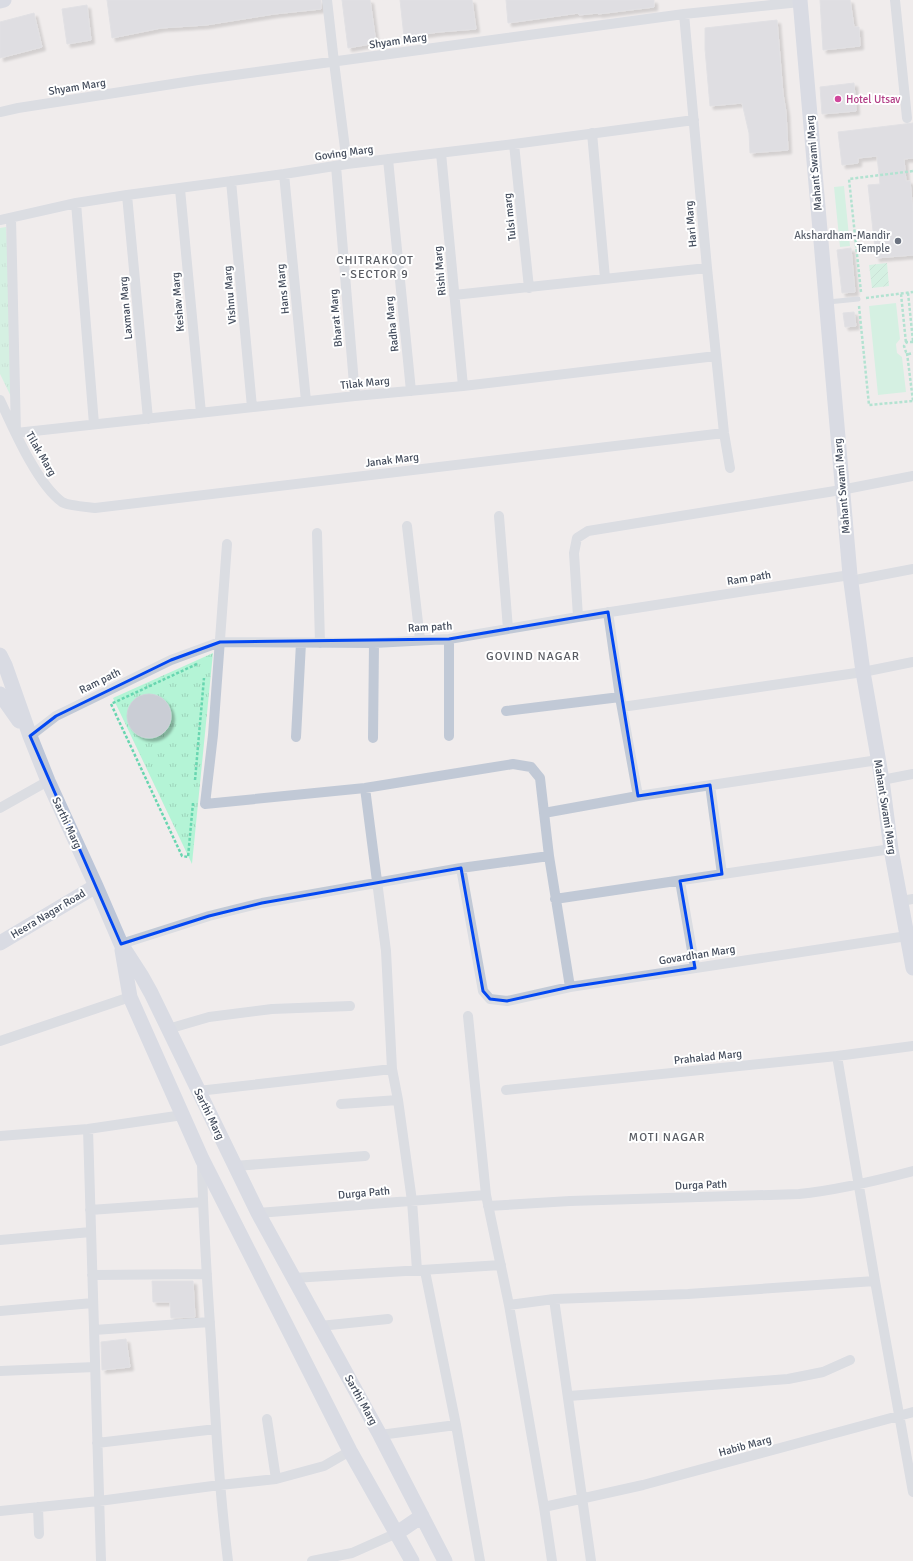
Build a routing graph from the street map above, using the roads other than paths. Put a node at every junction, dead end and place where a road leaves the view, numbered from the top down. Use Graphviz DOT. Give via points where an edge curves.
graph roads {
  1 [pos="4,0"];
  2 [pos="327,0"];
  3 [pos="895,0"];
  4 [pos="0,1"];
  5 [pos="800,1"];
  6 [pos="684,14"];
  7 [pos="334,62"];
  8 [pos="0,112"];
  9 [pos="907,118"];
  10 [pos="694,120"];
  11 [pos="592,133"];
  12 [pos="514,144"];
  13 [pos="441,153"];
  14 [pos="388,159"];
  15 [pos="348,164"];
  16 [pos="336,166"];
  17 [pos="284,174"];
  18 [pos="231,181"];
  19 [pos="180,189"];
  20 [pos="127,195"];
  21 [pos="76,203"];
  22 [pos="11,218"];
  23 [pos="0,220"];
  24 [pos="707,268"];
  25 [pos="605,278"];
  26 [pos="529,288"];
  27 [pos="454,295"];
  28 [pos="858,299"];
  29 [pos="827,302"];
  30 [pos="716,356"];
  31 [pos="463,386"];
  32 [pos="411,391"];
  33 [pos="355,396"];
  34 [pos="0,400"];
  35 [pos="306,401"];
  36 [pos="252,407"];
  37 [pos="200,413"];
  38 [pos="148,419"];
  39 [pos="94,424"];
  40 [pos="724,433"];
  41 [pos="16,434"];
  42 [pos="730,468"];
  43 [pos="913,476"];
  44 [pos="842,490"];
  45 [pos="63,503"];
  46 [pos="499,516"];
  47 [pos="406,526"];
  48 [pos="318,533"];
  49 [pos="227,544"];
  50 [pos="913,569"];
  51 [pos="850,578"];
  52 [pos="608,612"];
  53 [pos="578,617"];
  54 [pos="508,629"];
  55 [pos="449,639"];
  56 [pos="420,640"];
  57 [pos="220,642"];
  58 [pos="320,642"];
  59 [pos="374,642"];
  60 [pos="301,643"];
  61 [pos="0,655"];
  62 [pos="913,662"];
  63 [pos="863,672"];
  64 [pos="0,694"];
  65 [pos="620,697"];
  66 [pos="622,707"];
  67 [pos="506,711"];
  68 [pos="30,736"];
  69 [pos="448,736"];
  70 [pos="296,737"];
  71 [pos="373,738"];
  72 [pos="878,760"];
  73 [pos="913,774"];
  74 [pos="882,780"];
  75 [pos="48,781"];
  76 [pos="710,786"];
  77 [pos="365,788"];
  78 [pos="638,796"];
  79 [pos="0,808"];
  80 [pos="544,813"];
  81 [pos="891,850"];
  82 [pos="549,856"];
  83 [pos="461,868"];
  84 [pos="722,874"];
  85 [pos="680,881"];
  86 [pos="378,882"];
  87 [pos="96,886"];
  88 [pos="555,899"];
  89 [pos="907,900"];
  90 [pos="907,936"];
  91 [pos="0,943"];
  92 [pos="121,944"];
  93 [pos="695,968"];
  94 [pos="913,968"];
  95 [pos="570,987"];
  96 [pos="130,997"];
  97 [pos="350,1006"];
  98 [pos="468,1016"];
  99 [pos="168,1029"];
  100 [pos="0,1041"];
  101 [pos="913,1046"];
  102 [pos="837,1056"];
  103 [pos="392,1069"];
  104 [pos="506,1090"];
  105 [pos="198,1091"];
  106 [pos="398,1100"];
  107 [pos="341,1104"];
  108 [pos="183,1115"];
  109 [pos="88,1129"];
  110 [pos="0,1136"];
  111 [pos="365,1156"];
  112 [pos="202,1159"];
  113 [pos="235,1166"];
  114 [pos="913,1171"];
  115 [pos="860,1185"];
  116 [pos="486,1195"];
  117 [pos="412,1201"];
  118 [pos="203,1202"];
  119 [pos="488,1206"];
  120 [pos="90,1210"];
  121 [pos="259,1216"];
  122 [pos="236,1226"];
  123 [pos="91,1232"];
  124 [pos="0,1240"];
  125 [pos="501,1265"];
  126 [pos="421,1270"];
  127 [pos="207,1274"];
  128 [pos="92,1275"];
  129 [pos="294,1278"];
  130 [pos="875,1281"];
  131 [pos="554,1299"];
  132 [pos="93,1303"];
  133 [pos="509,1305"];
  134 [pos="0,1310"];
  135 [pos="388,1319"];
  136 [pos="210,1322"];
  137 [pos="320,1326"];
  138 [pos="94,1330"];
  139 [pos="850,1360"];
  140 [pos="95,1367"];
  141 [pos="0,1371"];
  142 [pos="569,1396"];
  143 [pos="913,1412"];
  144 [pos="899,1416"];
  145 [pos="267,1419"];
  146 [pos="456,1425"];
  147 [pos="216,1428"];
  148 [pos="380,1435"];
  149 [pos="97,1443"];
  150 [pos="350,1451"];
  151 [pos="276,1479"];
  152 [pos="220,1485"];
  153 [pos="913,1492"];
  154 [pos="583,1500"];
  155 [pos="99,1501"];
  156 [pos="38,1507"];
  157 [pos="544,1508"];
  158 [pos="0,1511"];
  159 [pos="422,1516"];
  160 [pos="397,1533"];
  161 [pos="39,1534"];
  162 [pos="101,1561"];
  163 [pos="228,1561"];
  164 [pos="312,1561"];
  165 [pos="412,1561"];
  166 [pos="445,1561"];
  167 [pos="480,1561"];
  168 [pos="552,1561"];
  169 [pos="591,1561"];
  1 -- 4 [label="street"];
  2 -- 7 [label="street"];
  3 -- 9 [label="street"];
  5 -- 6 [label="street, Shyam Marg"];
  5 -- 29 [label="street, Mahant Swami Marg"];
  6 -- 7 [label="street, Shyam Marg"];
  6 -- 10 [label="street, Hari Marg"];
  7 -- 8 [label="street, Shyam Marg" via="198,80"];
  7 -- 15 [label="street"];
  10 -- 11 [label="street, Goving Marg"];
  10 -- 24 [label="street, Hari Marg"];
  11 -- 12 [label="street, Goving Marg"];
  11 -- 25 [label="street"];
  12 -- 13 [label="street, Goving Marg"];
  12 -- 26 [label="street, Tulsi marg"];
  13 -- 14 [label="street, Goving Marg"];
  13 -- 27 [label="street, Rishi Marg"];
  14 -- 15 [label="street, Goving Marg"];
  14 -- 32 [label="street, Radha Marg"];
  15 -- 16 [label="street, Goving Marg"];
  16 -- 17 [label="street, Goving Marg"];
  16 -- 33 [label="street, Bharat Marg"];
  17 -- 18 [label="street, Goving Marg"];
  17 -- 35 [label="street, Hans Marg"];
  18 -- 19 [label="street, Goving Marg"];
  18 -- 36 [label="street, Vishnu Marg"];
  19 -- 20 [label="street, Goving Marg"];
  19 -- 37 [label="street, Keshav Marg"];
  20 -- 21 [label="street, Goving Marg"];
  20 -- 38 [label="street, Laxman Marg"];
  21 -- 22 [label="street, Goving Marg"];
  21 -- 39 [label="street"];
  22 -- 23 [label="street, Goving Marg"];
  22 -- 41 [label="street"];
  24 -- 25 [label="street"];
  24 -- 30 [label="street, Hari Marg"];
  25 -- 26 [label="street"];
  26 -- 27 [label="street"];
  27 -- 31 [label="street, Rishi Marg"];
  28 -- 29 [label="lane"];
  29 -- 44 [label="street, Mahant Swami Marg"];
  30 -- 31 [label="street, Tilak Marg"];
  30 -- 40 [label="street, Hari Marg"];
  31 -- 32 [label="street, Tilak Marg"];
  32 -- 33 [label="street, Tilak Marg"];
  33 -- 35 [label="street, Tilak Marg"];
  34 -- 41 [label="street, Tilak Marg"];
  35 -- 36 [label="street, Tilak Marg"];
  36 -- 37 [label="street, Tilak Marg"];
  37 -- 38 [label="street, Tilak Marg"];
  38 -- 39 [label="street, Tilak Marg"];
  39 -- 41 [label="street, Tilak Marg"];
  40 -- 42 [label="street, Hari Marg"];
  40 -- 45 [label="street, Janak Marg" via="95,508"];
  41 -- 45 [label="street, Tilak Marg" via="45,485"];
  43 -- 44 [label="street"];
  44 -- 51 [label="street, Mahant Swami Marg"];
  44 -- 53 [label="street" via="588,531 577,538 574,553"];
  46 -- 54 [label="street"];
  47 -- 56 [label="street"];
  48 -- 58 [label="street"];
  49 -- 57 [label="street"];
  50 -- 51 [label="street, Ram path"];
  51 -- 52 [label="street, Ram path"];
  51 -- 63 [label="street, Mahant Swami Marg"];
  52 -- 53 [label="street, Ram path"];
  52 -- 65 [label="street"];
  53 -- 54 [label="street, Ram path"];
  54 -- 55 [label="street, Ram path"];
  55 -- 56 [label="street, Ram path"];
  55 -- 69 [label="street"];
  56 -- 59 [label="street, Ram path"];
  57 -- 60 [label="street, Ram path"];
  57 -- 68 [label="street, Ram path" via="171,660 56,716"];
  57 -- 77 [label="street" via="205,804"];
  58 -- 59 [label="street, Ram path"];
  58 -- 60 [label="street, Ram path"];
  59 -- 71 [label="street"];
  60 -- 70 [label="street"];
  61 -- 68 [label="street, Sarthi Marg"];
  62 -- 63 [label="street"];
  63 -- 66 [label="street"];
  63 -- 72 [label="street, Mahant Swami Marg"];
  64 -- 68 [label="street"];
  65 -- 66 [label="street"];
  65 -- 67 [label="street"];
  66 -- 78 [label="street"];
  68 -- 75 [label="street, Sarthi Marg"];
  72 -- 74 [label="street, Mahant Swami Marg"];
  72 -- 76 [label="street"];
  73 -- 74 [label="street"];
  74 -- 81 [label="street, Mahant Swami Marg"];
  75 -- 79 [label="street"];
  75 -- 87 [label="street, Sarthi Marg"];
  76 -- 78 [label="street"];
  76 -- 84 [label="street"];
  77 -- 80 [label="street" via="513,764 531,767 540,778"];
  77 -- 86 [label="street"];
  78 -- 80 [label="street"];
  80 -- 82 [label="street"];
  81 -- 84 [label="street"];
  81 -- 89 [label="street, Mahant Swami Marg"];
  82 -- 83 [label="street"];
  82 -- 88 [label="street"];
  83 -- 86 [label="street"];
  83 -- 95 [label="street, Govardhan Marg" via="482,991 490,999 507,1001"];
  84 -- 85 [label="street"];
  85 -- 88 [label="street"];
  85 -- 93 [label="street"];
  86 -- 92 [label="street" via="262,903 209,916"];
  86 -- 103 [label="street" via="386,951"];
  87 -- 91 [label="street, Heera Nagar Road"];
  87 -- 92 [label="street, Sarthi Marg"];
  88 -- 95 [label="street"];
  89 -- 90 [label="street, Mahant Swami Marg"];
  90 -- 93 [label="street, Govardhan Marg"];
  90 -- 94 [label="street, Mahant Swami Marg"];
  92 -- 96 [label="street"];
  92 -- 99 [label="street, Sarthi Marg" via="142,975"];
  93 -- 95 [label="street, Govardhan Marg"];
  96 -- 100 [label="street"];
  96 -- 108 [label="street"];
  97 -- 99 [label="street" via="272,1009 209,1017"];
  98 -- 116 [label="street"];
  99 -- 105 [label="street, Sarthi Marg"];
  101 -- 102 [label="street, Prahalad Marg"];
  102 -- 104 [label="street, Prahalad Marg"];
  102 -- 115 [label="street"];
  103 -- 105 [label="street"];
  103 -- 106 [label="street"];
  105 -- 113 [label="street, Sarthi Marg"];
  106 -- 107 [label="street"];
  106 -- 117 [label="street"];
  108 -- 109 [label="street"];
  108 -- 112 [label="street"];
  109 -- 110 [label="street"];
  109 -- 120 [label="street"];
  111 -- 113 [label="street"];
  112 -- 118 [label="street"];
  112 -- 122 [label="street"];
  113 -- 121 [label="street, Sarthi Marg"];
  114 -- 115 [label="street, Durga Path"];
  115 -- 119 [label="street, Durga Path" via="799,1194 570,1200"];
  115 -- 130 [label="street"];
  116 -- 117 [label="street, Durga Path"];
  116 -- 119 [label="street"];
  117 -- 121 [label="street, Durga Path"];
  117 -- 126 [label="street"];
  118 -- 120 [label="street"];
  118 -- 127 [label="street"];
  119 -- 125 [label="street"];
  120 -- 123 [label="street"];
  121 -- 122 [label="street"];
  121 -- 129 [label="street, Sarthi Marg"];
  122 -- 150 [label="street"];
  123 -- 124 [label="street"];
  123 -- 128 [label="street"];
  125 -- 126 [label="street"];
  125 -- 133 [label="street"];
  126 -- 129 [label="street"];
  126 -- 146 [label="street"];
  127 -- 128 [label="street"];
  127 -- 136 [label="street"];
  128 -- 132 [label="street"];
  129 -- 137 [label="street, Sarthi Marg"];
  130 -- 131 [label="street" via="688,1294"];
  130 -- 144 [label="street"];
  131 -- 133 [label="street"];
  131 -- 142 [label="street"];
  132 -- 134 [label="street"];
  132 -- 138 [label="street"];
  133 -- 157 [label="street"];
  135 -- 137 [label="street"];
  136 -- 138 [label="street"];
  136 -- 147 [label="street"];
  137 -- 148 [label="street, Sarthi Marg"];
  138 -- 140 [label="street"];
  139 -- 142 [label="street" via="823,1372 788,1379"];
  140 -- 141 [label="street"];
  140 -- 149 [label="street"];
  142 -- 154 [label="street"];
  143 -- 144 [label="street, Habib Marg"];
  144 -- 153 [label="street"];
  144 -- 154 [label="street, Habib Marg"];
  145 -- 151 [label="street"];
  146 -- 148 [label="street"];
  146 -- 167 [label="street"];
  147 -- 149 [label="street"];
  147 -- 152 [label="street"];
  148 -- 159 [label="street, Sarthi Marg"];
  149 -- 155 [label="street"];
  150 -- 151 [label="street" via="324,1466"];
  150 -- 160 [label="street"];
  151 -- 152 [label="street"];
  152 -- 155 [label="street"];
  152 -- 163 [label="street"];
  154 -- 157 [label="street, Habib Marg"];
  154 -- 169 [label="street"];
  155 -- 156 [label="street"];
  155 -- 162 [label="street"];
  156 -- 158 [label="street"];
  156 -- 161 [label="street"];
  157 -- 168 [label="street"];
  159 -- 160 [label="street"];
  159 -- 166 [label="street, Sarthi Marg"];
  160 -- 164 [label="street" via="352,1553"];
  160 -- 165 [label="street"];
}
